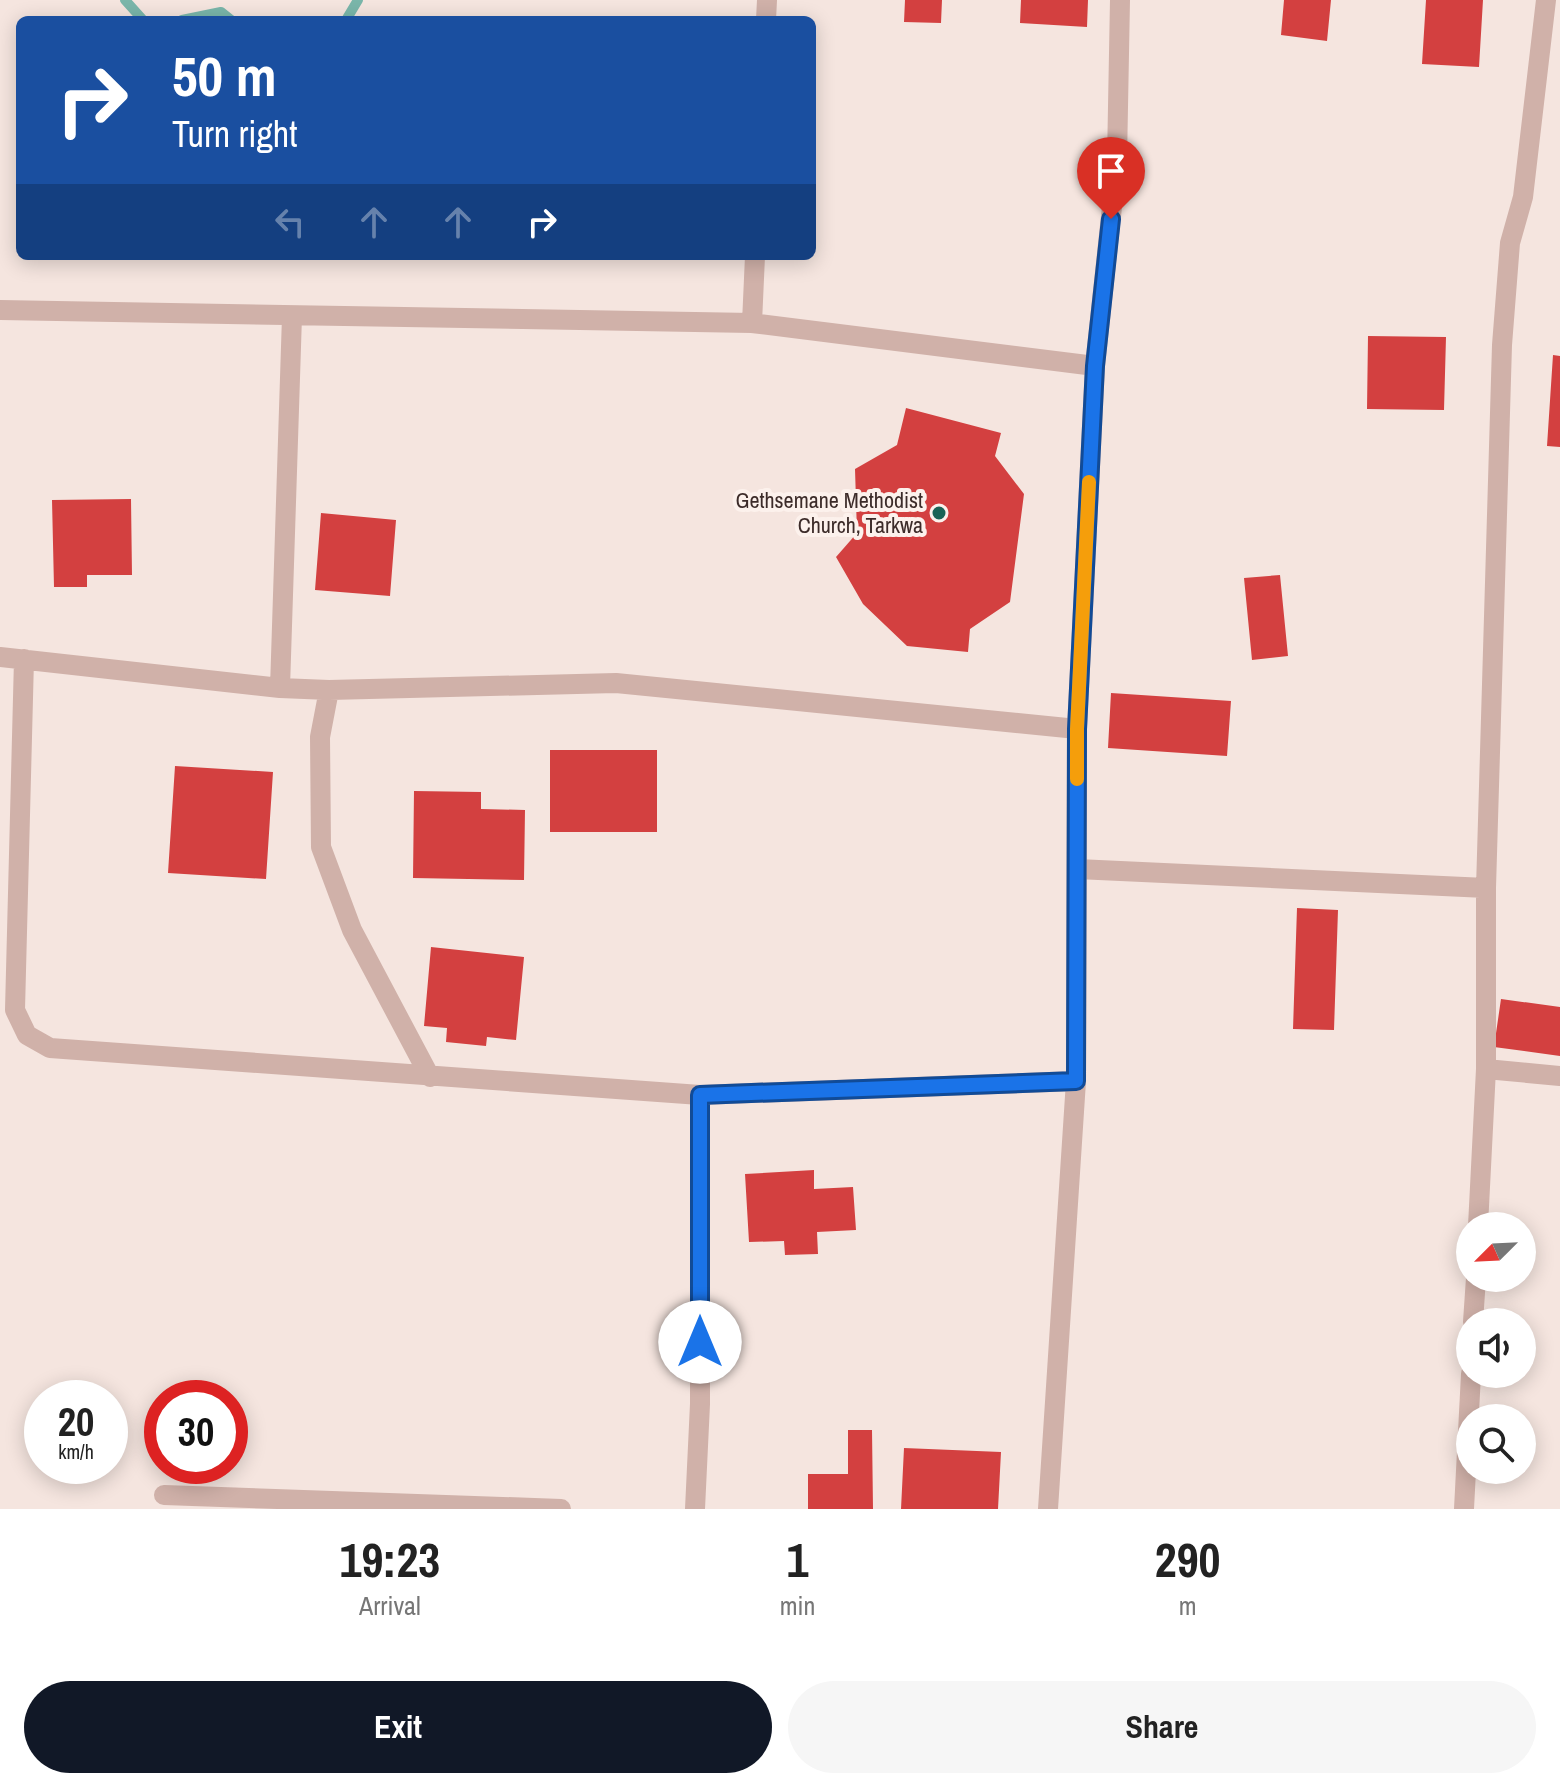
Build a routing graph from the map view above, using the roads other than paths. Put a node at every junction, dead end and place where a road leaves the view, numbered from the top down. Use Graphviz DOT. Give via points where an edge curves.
graph roads {
  1 [pos="1120,0"];
  2 [pos="1546,0"];
  3 [pos="755,260"];
  4 [pos="0,310"];
  5 [pos="292,316"];
  6 [pos="752,323"];
  7 [pos="1095,366"];
  8 [pos="0,657"];
  9 [pos="24,659"];
  10 [pos="280,688"];
  11 [pos="329,690"];
  12 [pos="1077,729"];
  13 [pos="1077,869"];
  14 [pos="1486,888"];
  15 [pos="1486,1069"];
  16 [pos="1560,1076"];
  17 [pos="430,1077"];
  18 [pos="1076,1081"];
  19 [pos="700,1095"];
  20 [pos="1479,1212"];
  21 [pos="1470,1388"];
  22 [pos="164,1495"];
  23 [pos="561,1509"];
  24 [pos="695,1509"];
  25 [pos="1048,1509"];
  26 [pos="1464,1509"];
  1 -- 7 [label="street" via="1117,160"];
  2 -- 14 [label="street" via="1505,302"];
  3 -- 6 [label="street"];
  4 -- 5 [label="street"];
  5 -- 6 [label="street"];
  5 -- 10 [label="street"];
  6 -- 7 [label="street"];
  7 -- 12 [label="street"];
  8 -- 9 [label="street"];
  9 -- 10 [label="street"];
  9 -- 17 [label="street" via="15,1010 27,1035 50,1048"];
  10 -- 11 [label="street"];
  11 -- 12 [label="street" via="616,683"];
  11 -- 17 [label="street" via="320,737 321,847 352,930"];
  12 -- 13 [label="street"];
  13 -- 14 [label="street"];
  13 -- 18 [label="street"];
  14 -- 15 [label="street"];
  15 -- 16 [label="street"];
  15 -- 20 [label="street"];
  17 -- 19 [label="street"];
  18 -- 19 [label="street"];
  18 -- 25 [label="street"];
  19 -- 24 [label="street"];
  21 -- 26 [label="street"];
  22 -- 23 [label="street"];
}
